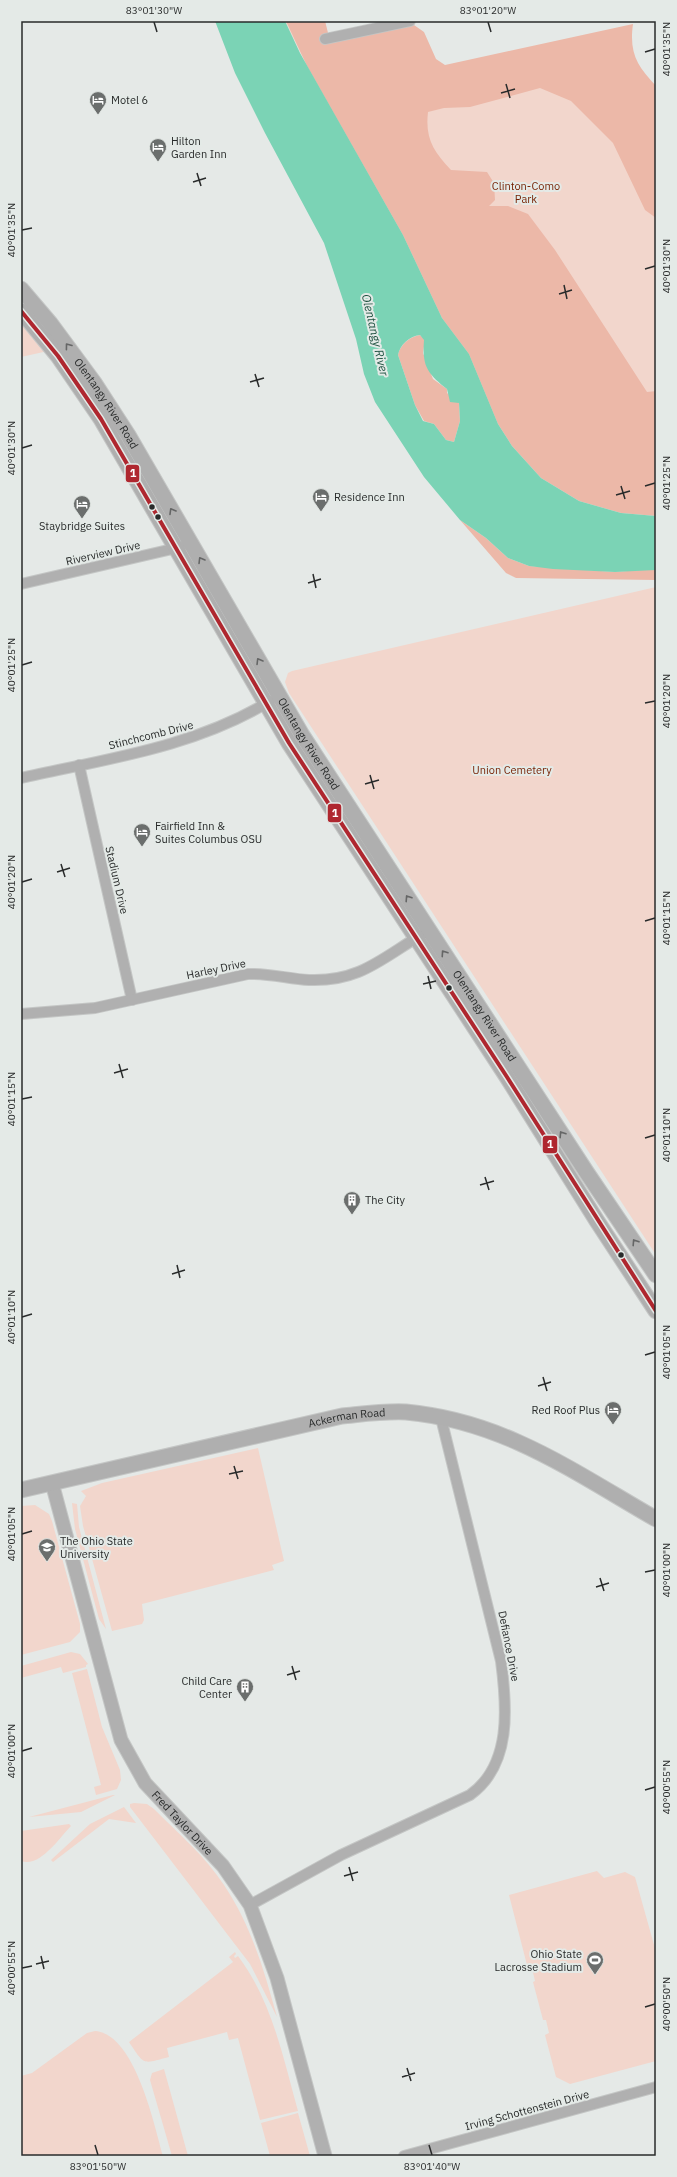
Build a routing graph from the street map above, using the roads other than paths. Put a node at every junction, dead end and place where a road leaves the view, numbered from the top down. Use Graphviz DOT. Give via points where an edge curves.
graph roads {
  1 [pos="410,21"];
  2 [pos="325,39"];
  3 [pos="21,290"];
  4 [pos="21,311"];
  5 [pos="191,545"];
  6 [pos="176,548"];
  7 [pos="21,584"];
  8 [pos="272,699"];
  9 [pos="79,765"];
  10 [pos="21,778"];
  11 [pos="429,930"];
  12 [pos="416,938"];
  13 [pos="132,1000"];
  14 [pos="21,1014"];
  15 [pos="656,1275"];
  16 [pos="656,1311"];
  17 [pos="441,1418"];
  18 [pos="52,1483"];
  19 [pos="21,1490"];
  20 [pos="656,1519"];
  21 [pos="250,1905"];
  22 [pos="656,2087"];
  23 [pos="325,2156"];
  24 [pos="404,2156"];
  1 -- 2 [label="street"];
  5 -- 3 [label="main road, Olentangy River Road, one-way" via="128,435 94,382 50,323"];
  4 -- 6 [label="main road, Olentangy River Road" via="58,356 101,419"];
  5 -- 6 [label="street, Riverview Drive"];
  8 -- 5 [label="main road, Olentangy River Road, one-way"];
  6 -- 7 [label="street, Riverview Drive"];
  6 -- 8 [label="main road, Olentangy River Road"];
  8 -- 9 [label="street, Stinchcomb Drive" via="228,724 202,734"];
  11 -- 8 [label="main road, Olentangy River Road, one-way" via="302,735"];
  8 -- 12 [label="main road, Olentangy River Road" via="289,742"];
  9 -- 10 [label="street, Stinchcomb Drive"];
  9 -- 13 [label="street, Stadium Drive"];
  11 -- 12 [label="street, Harley Drive"];
  15 -- 11 [label="main road, Olentangy River Road, one-way"];
  12 -- 13 [label="street, Harley Drive" via="377,964 342,977 309,980 248,974"];
  12 -- 16 [label="main road, Olentangy River Road"];
  13 -- 14 [label="street, Harley Drive" via="95,1008"];
  17 -- 18 [label="main road, Ackerman Road" via="406,1412 342,1416"];
  17 -- 20 [label="main road, Ackerman Road" via="483,1428 550,1456"];
  17 -- 21 [label="street, Defiance Drive" via="501,1661 504,1710 501,1750 496,1765 486,1781 470,1795 341,1855"];
  18 -- 19 [label="main road, Ackerman Road"];
  18 -- 21 [label="street, Fred Taylor Drive" via="121,1740 145,1783 223,1866"];
  21 -- 23 [label="street, Fred Taylor Drive" via="277,1978"];
  22 -- 24 [label="street, Irving Schottenstein Drive"];
}
